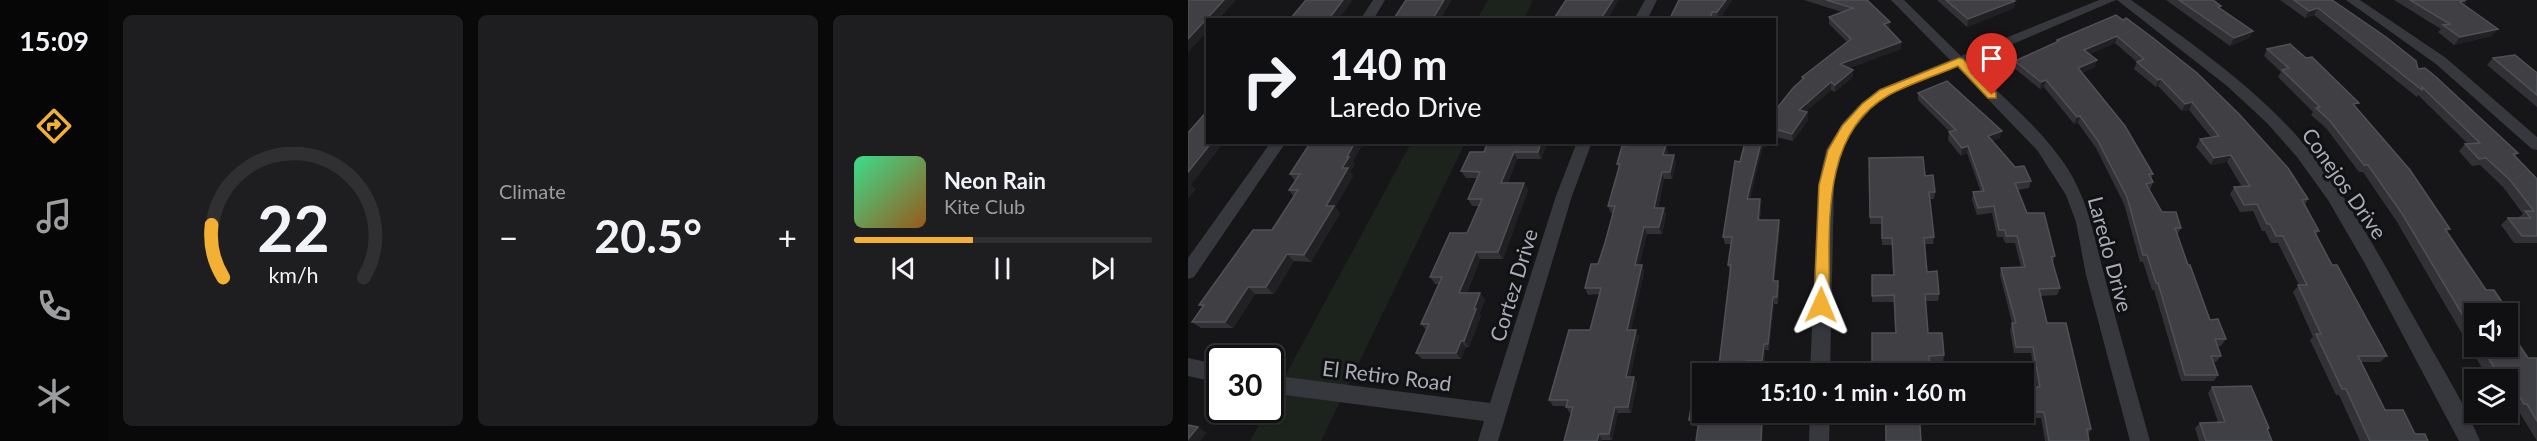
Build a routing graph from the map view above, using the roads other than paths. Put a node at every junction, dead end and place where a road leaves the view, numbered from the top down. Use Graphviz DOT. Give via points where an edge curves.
graph roads {
  1 [pos="1379,0"];
  2 [pos="1651,0"];
  3 [pos="1897,0"];
  4 [pos="2110,0"];
  5 [pos="2123,0"];
  6 [pos="2352,0"];
  7 [pos="1367,18"];
  8 [pos="1641,18"];
  9 [pos="1959,62"];
  10 [pos="1278,144"];
  11 [pos="1584,144"];
  12 [pos="2537,145"];
  13 [pos="1188,272"];
  14 [pos="1820,363"];
  15 [pos="1188,367"];
  16 [pos="1206,371"];
  17 [pos="1284,386"];
  18 [pos="1497,413"];
  19 [pos="1820,423"];
  20 [pos="1488,441"];
  21 [pos="1819,441"];
  22 [pos="2140,441"];
  23 [pos="2470,441"];
  1 -- 7 [label="street"];
  2 -- 8 [label="street"];
  3 -- 9 [label="street, Laredo Drive"];
  4 -- 9 [label="street"];
  5 -- 23 [label="street, Conejos Drive" via="2236,86 2313,166 2393,297"];
  6 -- 12 [label="street" via="2441,61"];
  9 -- 14 [label="street" via="1884,92 1848,126 1834,150 1826,185"];
  9 -- 22 [label="street, Laredo Drive" via="2042,146 2074,195"];
  10 -- 13 [label="street"];
  11 -- 18 [label="street, Cortez Drive" via="1564,196"];
  15 -- 16 [label="street"];
  17 -- 18 [label="street, El Retiro Road"];
  18 -- 20 [label="street, Cortez Drive"];
  19 -- 21 [label="street"];
}
